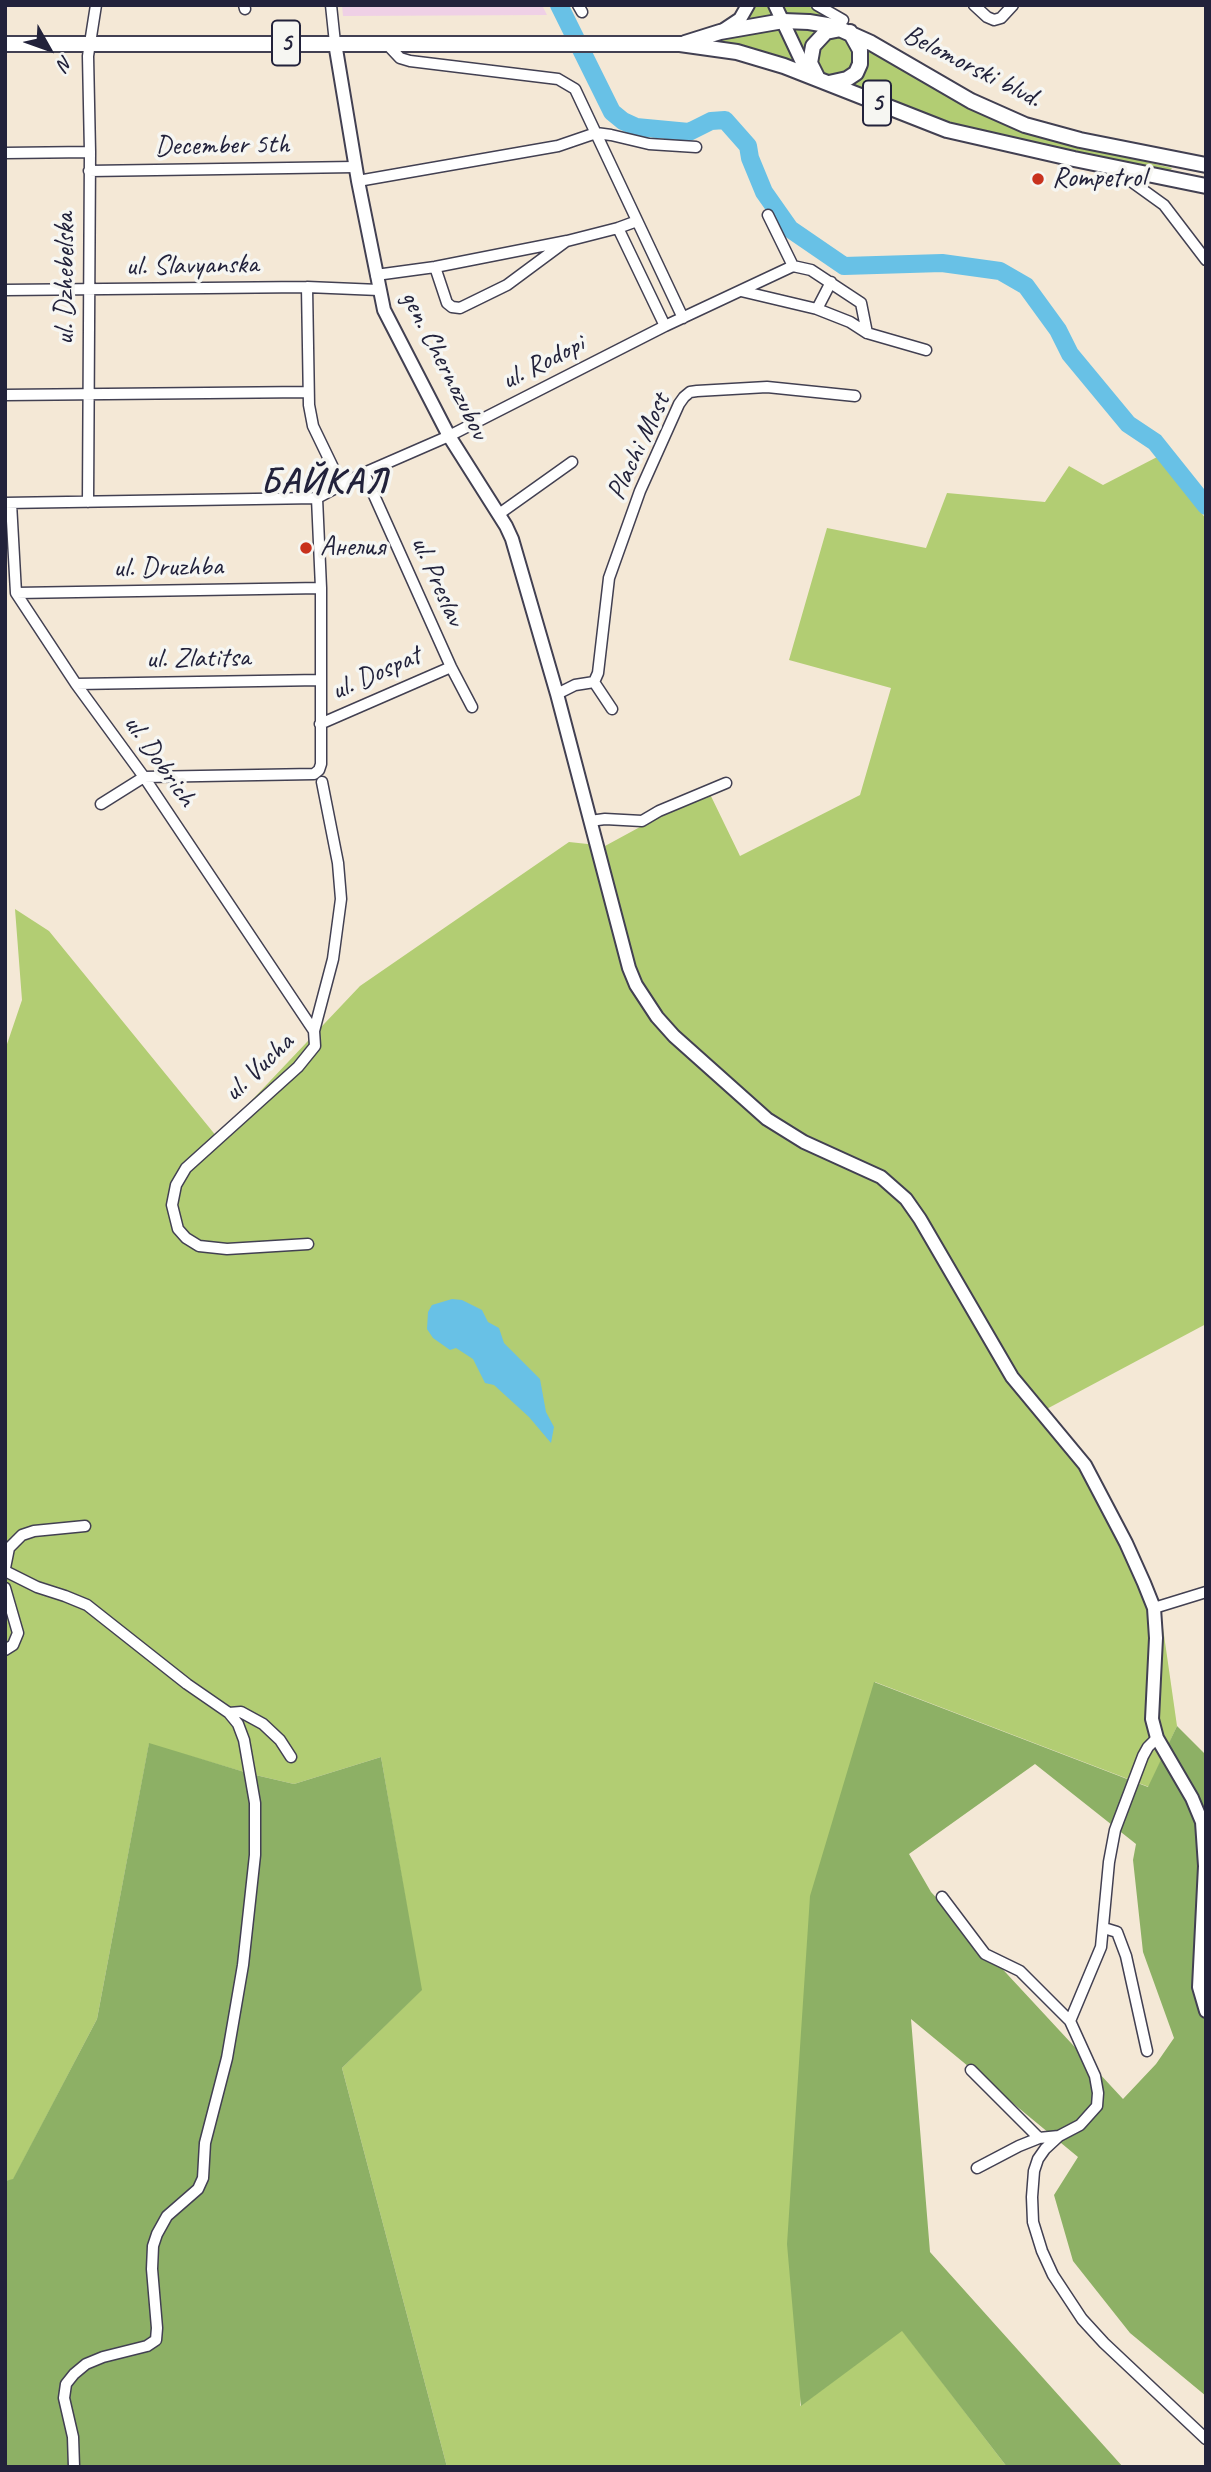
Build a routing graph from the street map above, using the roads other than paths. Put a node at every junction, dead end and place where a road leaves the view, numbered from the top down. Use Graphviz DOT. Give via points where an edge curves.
graph roads {
  1 [pos="96,5"];
  2 [pos="331,5"];
  3 [pos="748,5"];
  4 [pos="775,5"];
  5 [pos="974,5"];
  6 [pos="1013,5"];
  7 [pos="821,6"];
  8 [pos="783,22"];
  9 [pos="845,27"];
  10 [pos="720,32"];
  11 [pos="385,42"];
  12 [pos="335,43"];
  13 [pos="5,44"];
  14 [pos="680,44"];
  15 [pos="89,50"];
  16 [pos="818,79"];
  17 [pos="596,133"];
  18 [pos="696,147"];
  19 [pos="90,152"];
  20 [pos="5,153"];
  21 [pos="1205,163"];
  22 [pos="1110,166"];
  23 [pos="355,167"];
  24 [pos="89,171"];
  25 [pos="358,181"];
  26 [pos="1200,185"];
  27 [pos="768,215"];
  28 [pos="637,221"];
  29 [pos="618,229"];
  30 [pos="567,241"];
  31 [pos="1206,260"];
  32 [pos="793,266"];
  33 [pos="435,267"];
  34 [pos="376,275"];
  35 [pos="831,282"];
  36 [pos="306,288"];
  37 [pos="5,289"];
  38 [pos="88,290"];
  39 [pos="379,290"];
  40 [pos="741,291"];
  41 [pos="817,309"];
  42 [pos="683,318"];
  43 [pos="665,326"];
  44 [pos="867,334"];
  45 [pos="926,350"];
  46 [pos="309,392"];
  47 [pos="5,395"];
  48 [pos="89,395"];
  49 [pos="855,396"];
  50 [pos="449,436"];
  51 [pos="572,462"];
  52 [pos="364,473"];
  53 [pos="341,484"];
  54 [pos="317,498"];
  55 [pos="88,502"];
  56 [pos="8,503"];
  57 [pos="499,514"];
  58 [pos="321,588"];
  59 [pos="16,593"];
  60 [pos="451,667"];
  61 [pos="320,680"];
  62 [pos="594,682"];
  63 [pos="76,684"];
  64 [pos="557,694"];
  65 [pos="472,707"];
  66 [pos="612,709"];
  67 [pos="320,724"];
  68 [pos="144,777"];
  69 [pos="322,782"];
  70 [pos="726,783"];
  71 [pos="100,804"];
  72 [pos="590,821"];
  73 [pos="314,1031"];
  74 [pos="308,1244"];
  75 [pos="85,1526"];
  76 [pos="5,1570"];
  77 [pos="5,1588"];
  78 [pos="1206,1592"];
  79 [pos="1154,1608"];
  80 [pos="5,1650"];
  81 [pos="229,1713"];
  82 [pos="1157,1738"];
  83 [pos="291,1757"];
  84 [pos="942,1897"];
  85 [pos="1104,1928"];
  86 [pos="1206,2011"];
  87 [pos="1070,2021"];
  88 [pos="1147,2051"];
  89 [pos="971,2070"];
  90 [pos="1059,2136"];
  91 [pos="1039,2138"];
  92 [pos="977,2168"];
  93 [pos="1206,2439"];
  94 [pos="74,2467"];
  1 -- 15 [label="street, ul. Dzhebelska"];
  2 -- 12 [label="street"];
  3 -- 10 [label="street" via="740,19"];
  4 -- 8 [label="street"];
  5 -- 6 [label="street" via="987,17 999,19"];
  7 -- 9 [label="street"];
  8 -- 9 [label="main road, Belomorski blvd. / 5"];
  8 -- 10 [label="main road, Belomorski blvd. / 5"];
  8 -- 16 [label="street"];
  9 -- 16 [label="main road" via="826,32 813,46 810,63"];
  9 -- 16 [label="main road" via="860,50 858,68 847,79"];
  9 -- 21 [label="main road, Belomorski blvd. / 5" via="992,111 1080,140"];
  10 -- 14 [label="main road, Belomorski blvd. / 5"];
  11 -- 12 [label="main road, Belomorski blvd. / 5"];
  11 -- 14 [label="main road, Belomorski blvd. / 5"];
  11 -- 17 [label="street" via="400,58 410,61 566,82 580,95"];
  12 -- 15 [label="main road, Belomorski blvd. / 5"];
  12 -- 23 [label="street, gen. Chernozubov"];
  13 -- 15 [label="main road, Belomorski blvd. / 5"];
  14 -- 16 [label="main road, Belomorski blvd. / 5" via="749,55"];
  15 -- 19 [label="street, ul. Dzhebelska"];
  16 -- 22 [label="main road, Belomorski blvd. / 5" via="947,130"];
  17 -- 18 [label="street" via="649,144"];
  17 -- 25 [label="street" via="558,146"];
  17 -- 28 [label="street"];
  19 -- 20 [label="street"];
  19 -- 24 [label="street, ul. Dzhebelska"];
  21 -- 26 [label="street"];
  22 -- 26 [label="main road, 5"];
  22 -- 31 [label="street" via="1164,205"];
  23 -- 24 [label="street, December 5th"];
  23 -- 25 [label="street, gen. Chernozubov"];
  24 -- 38 [label="street, ul. Dzhebelska"];
  25 -- 34 [label="street, gen. Chernozubov"];
  27 -- 32 [label="street"];
  28 -- 29 [label="street"];
  28 -- 42 [label="street"];
  29 -- 30 [label="street"];
  29 -- 43 [label="street"];
  30 -- 33 [label="street"];
  30 -- 33 [label="street" via="507,285 460,309 447,303"];
  32 -- 35 [label="street"];
  32 -- 40 [label="street, ul. Rodopi"];
  33 -- 34 [label="street"];
  34 -- 39 [label="street, gen. Chernozubov"];
  35 -- 41 [label="street"];
  35 -- 44 [label="street" via="861,303"];
  36 -- 38 [label="street, ul. Slavyanska"];
  36 -- 39 [label="street, ul. Slavyanska"];
  36 -- 46 [label="street"];
  37 -- 38 [label="street, ul. Slavyanska"];
  38 -- 48 [label="street, ul. Dzhebelska"];
  39 -- 50 [label="street, gen. Chernozubov" via="396,336"];
  40 -- 41 [label="street"];
  40 -- 42 [label="street, ul. Rodopi"];
  41 -- 44 [label="street"];
  42 -- 43 [label="street, ul. Rodopi"];
  43 -- 50 [label="street, ul. Rodopi"];
  44 -- 45 [label="street"];
  46 -- 48 [label="street"];
  46 -- 53 [label="street" via="313,426"];
  47 -- 48 [label="street"];
  48 -- 55 [label="street, ul. Dzhebelska"];
  49 -- 62 [label="street, Plachi Most" via="767,387 698,391 684,397 640,491 609,579"];
  50 -- 52 [label="street, ul. Rodopi"];
  50 -- 57 [label="street, gen. Chernozubov"];
  51 -- 57 [label="street"];
  52 -- 53 [label="street, ul. Rodopi"];
  52 -- 60 [label="street, ul. Preslav"];
  53 -- 54 [label="street, ul. Rodopi"];
  54 -- 55 [label="street, ul. Rodopi"];
  54 -- 58 [label="street"];
  55 -- 56 [label="street, ul. Rodopi"];
  56 -- 59 [label="street"];
  57 -- 64 [label="street, gen. Chernozubov" via="512,539"];
  58 -- 59 [label="street, ul. Druzhba"];
  58 -- 61 [label="street"];
  59 -- 63 [label="street, ul. Dobrich"];
  60 -- 65 [label="street, ul. Preslav"];
  60 -- 67 [label="street, ul. Dospat"];
  61 -- 63 [label="street, ul. Zlatitsa"];
  61 -- 67 [label="street"];
  62 -- 64 [label="street"];
  62 -- 66 [label="street"];
  63 -- 68 [label="street, ul. Dobrich"];
  64 -- 72 [label="street, gen. Chernozubov"];
  67 -- 68 [label="street" via="321,764 313,774"];
  68 -- 71 [label="street"];
  68 -- 73 [label="street, ul. Dobrich"];
  69 -- 73 [label="street, ul. Vucha" via="341,899 333,959"];
  70 -- 72 [label="street" via="642,821"];
  72 -- 79 [label="street, gen. Chernozubov" via="629,968 657,1017 767,1119 804,1142 881,1177 906,1199 1012,1377 1085,1465"];
  73 -- 74 [label="street, ul. Vucha" via="315,1046 306,1059 186,1168 172,1205 178,1229 199,1246 227,1249"];
  75 -- 76 [label="street" via="22,1535 9,1548"];
  76 -- 81 [label="street" via="87,1605"];
  77 -- 80 [label="street" via="18,1633"];
  78 -- 79 [label="street"];
  79 -- 82 [label="street" via="1152,1708"];
  81 -- 83 [label="street" via="241,1712 263,1724"];
  81 -- 94 [label="street" via="238,1724 249,1758 255,1855 227,2058 198,2189 167,2216 153,2246 156,2340 86,2364 66,2384"];
  82 -- 85 [label="street" via="1143,1756 1115,1830"];
  82 -- 86 [label="street" via="1202,1822 1205,1866 1199,1987"];
  84 -- 87 [label="street" via="985,1954 1020,1971"];
  85 -- 87 [label="street" via="1097,1961"];
  85 -- 88 [label="street" via="1117,1932 1126,1956"];
  87 -- 90 [label="street" via="1095,2076 1097,2106 1080,2125"];
  89 -- 91 [label="street"];
  90 -- 91 [label="street"];
  90 -- 93 [label="street" via="1038,2159 1032,2197 1036,2232 1053,2275 1096,2335"];
  91 -- 92 [label="street"];
}
